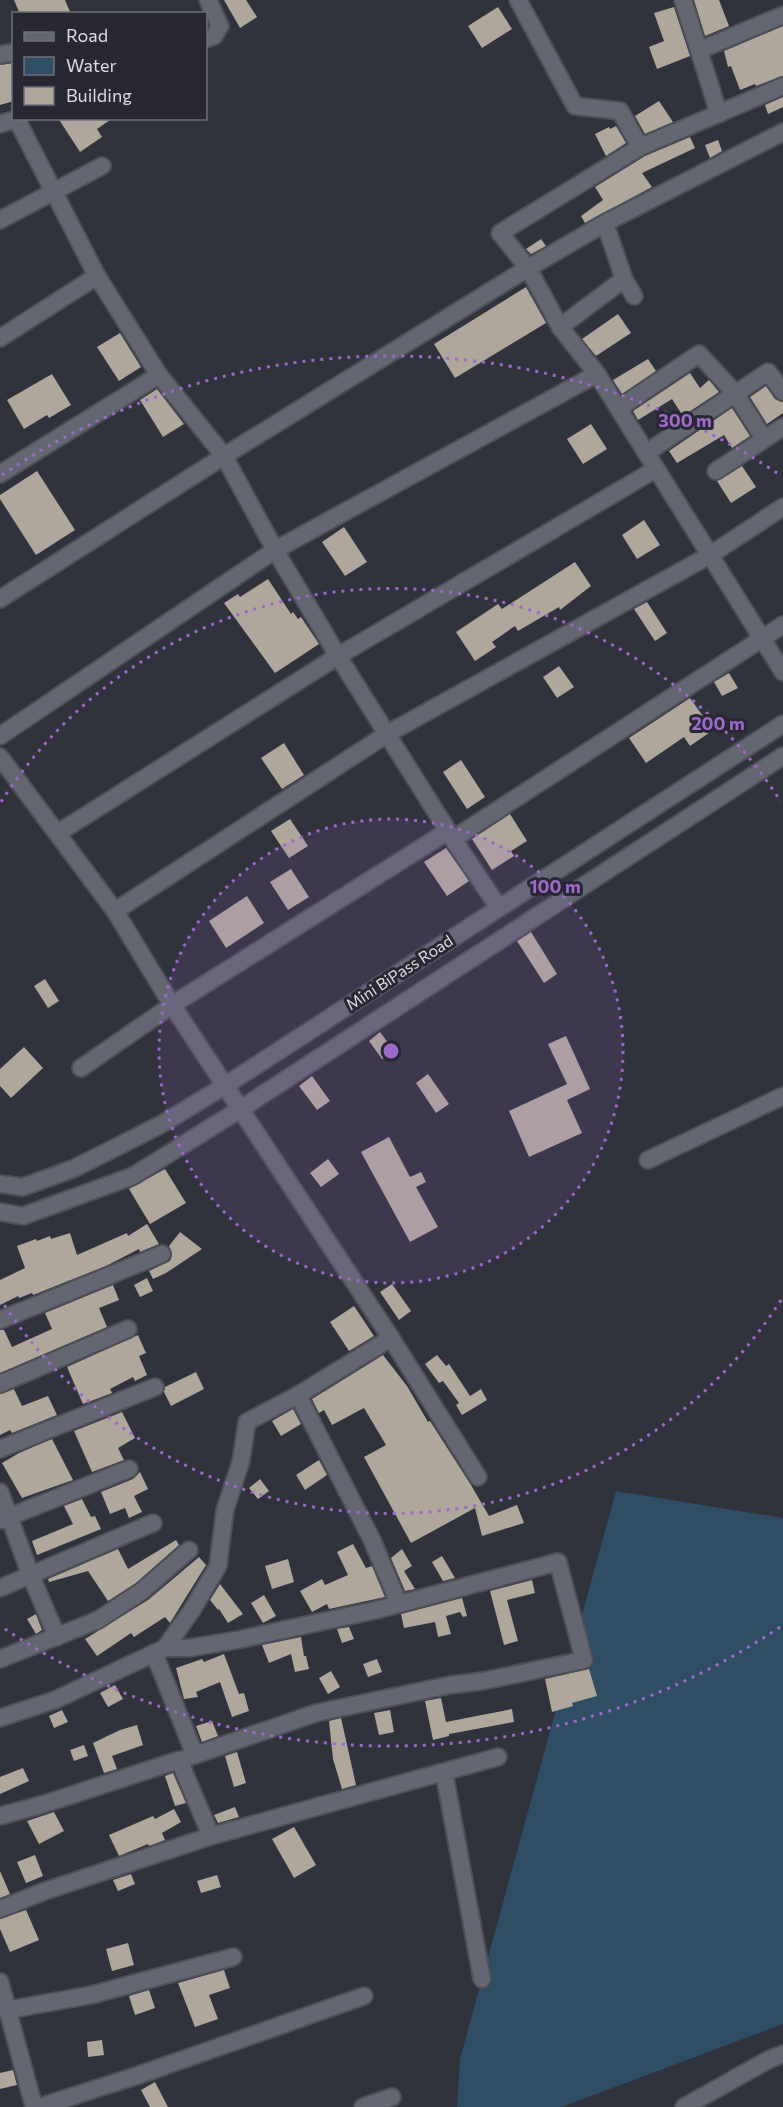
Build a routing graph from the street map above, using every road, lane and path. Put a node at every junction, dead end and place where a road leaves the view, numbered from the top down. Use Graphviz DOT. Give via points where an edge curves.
graph roads {
  1 [pos="208,0"];
  2 [pos="518,0"];
  3 [pos="683,0"];
  4 [pos="783,15"];
  5 [pos="207,39"];
  6 [pos="700,50"];
  7 [pos="783,86"];
  8 [pos="719,114"];
  9 [pos="15,120"];
  10 [pos="19,120"];
  11 [pos="0,124"];
  12 [pos="783,132"];
  13 [pos="640,147"];
  14 [pos="102,166"];
  15 [pos="53,191"];
  16 [pos="0,220"];
  17 [pos="605,223"];
  18 [pos="528,268"];
  19 [pos="97,276"];
  20 [pos="624,279"];
  21 [pos="634,296"];
  22 [pos="560,327"];
  23 [pos="0,338"];
  24 [pos="597,374"];
  25 [pos="159,375"];
  26 [pos="783,392"];
  27 [pos="735,393"];
  28 [pos="619,408"];
  29 [pos="783,427"];
  30 [pos="764,439"];
  31 [pos="646,453"];
  32 [pos="224,456"];
  33 [pos="656,469"];
  34 [pos="716,471"];
  35 [pos="0,474"];
  36 [pos="783,507"];
  37 [pos="275,550"];
  38 [pos="710,555"];
  39 [pos="0,599"];
  40 [pos="783,624"];
  41 [pos="762,637"];
  42 [pos="338,656"];
  43 [pos="783,672"];
  44 [pos="783,723"];
  45 [pos="387,734"];
  46 [pos="0,736"];
  47 [pos="783,756"];
  48 [pos="0,757"];
  49 [pos="58,833"];
  50 [pos="451,835"];
  51 [pos="499,908"];
  52 [pos="115,911"];
  53 [pos="172,1005"];
  54 [pos="81,1068"];
  55 [pos="226,1085"];
  56 [pos="783,1096"];
  57 [pos="242,1108"];
  58 [pos="648,1160"];
  59 [pos="0,1184"];
  60 [pos="2,1214"];
  61 [pos="162,1254"];
  62 [pos="0,1320"];
  63 [pos="128,1329"];
  64 [pos="391,1338"];
  65 [pos="0,1384"];
  66 [pos="154,1387"];
  67 [pos="298,1395"];
  68 [pos="0,1449"];
  69 [pos="129,1469"];
  70 [pos="478,1477"];
  71 [pos="0,1492"];
  72 [pos="5,1519"];
  73 [pos="153,1523"];
  74 [pos="189,1550"];
  75 [pos="31,1576"];
  76 [pos="0,1588"];
  77 [pos="399,1604"];
  78 [pos="57,1637"];
  79 [pos="160,1651"];
  80 [pos="0,1659"];
  81 [pos="0,1718"];
  82 [pos="498,1757"];
  83 [pos="187,1758"];
  84 [pos="444,1772"];
  85 [pos="0,1816"];
  86 [pos="211,1836"];
  87 [pos="0,1908"];
  88 [pos="233,1957"];
  89 [pos="482,1979"];
  90 [pos="0,1982"];
  91 [pos="363,1996"];
  92 [pos="5,2008"];
  93 [pos="783,2054"];
  94 [pos="392,2097"];
  95 [pos="34,2107"];
  96 [pos="39,2107"];
  97 [pos="363,2107"];
  98 [pos="684,2107"];
  1 -- 5 [label="street" via="220,26"];
  2 -- 13 [label="street" via="575,106 620,111"];
  3 -- 6 [label="street"];
  4 -- 6 [label="street"];
  6 -- 8 [label="street"];
  7 -- 8 [label="street"];
  8 -- 13 [label="street"];
  9 -- 11 [label="street"];
  10 -- 15 [label="street"];
  12 -- 17 [label="street"];
  13 -- 18 [label="street" via="500,233"];
  14 -- 15 [label="street"];
  15 -- 16 [label="street"];
  15 -- 19 [label="street"];
  17 -- 18 [label="street"];
  17 -- 20 [label="street"];
  18 -- 22 [label="street"];
  18 -- 32 [label="street"];
  19 -- 23 [label="street"];
  19 -- 25 [label="street"];
  20 -- 21 [label="street"];
  20 -- 22 [label="street"];
  22 -- 24 [label="street"];
  24 -- 28 [label="street"];
  24 -- 37 [label="street"];
  25 -- 32 [label="street"];
  25 -- 35 [label="street"];
  26 -- 27 [label="street" via="768,372"];
  27 -- 28 [label="street" via="699,354"];
  27 -- 30 [label="street"];
  27 -- 31 [label="street"];
  28 -- 31 [label="street"];
  29 -- 30 [label="street"];
  30 -- 34 [label="street"];
  31 -- 33 [label="street"];
  32 -- 37 [label="street"];
  32 -- 39 [label="street"];
  33 -- 38 [label="street"];
  33 -- 42 [label="street"];
  36 -- 38 [label="street"];
  37 -- 42 [label="street"];
  37 -- 46 [label="street"];
  38 -- 41 [label="street"];
  38 -- 45 [label="street"];
  40 -- 41 [label="street"];
  41 -- 43 [label="street"];
  41 -- 50 [label="street"];
  42 -- 45 [label="street"];
  42 -- 49 [label="street"];
  44 -- 51 [label="street, Mini BiPass Road"];
  45 -- 50 [label="street"];
  45 -- 52 [label="street"];
  47 -- 57 [label="street"];
  48 -- 49 [label="street"];
  49 -- 52 [label="street"];
  50 -- 51 [label="street"];
  50 -- 53 [label="street"];
  51 -- 55 [label="street, Mini BiPass Road"];
  52 -- 53 [label="street"];
  53 -- 54 [label="street"];
  53 -- 55 [label="street"];
  55 -- 57 [label="street"];
  55 -- 59 [label="street, Mini BiPass Road" via="160,1125 75,1168 23,1187"];
  56 -- 58 [label="street"];
  57 -- 60 [label="street" via="133,1176 23,1216"];
  57 -- 64 [label="street"];
  61 -- 62 [label="street"];
  63 -- 65 [label="street"];
  64 -- 67 [label="street"];
  64 -- 70 [label="street"];
  66 -- 68 [label="street"];
  67 -- 77 [label="street" via="372,1540"];
  67 -- 79 [label="street" via="247,1422 242,1461 225,1510 218,1566 192,1610"];
  69 -- 72 [label="street"];
  71 -- 72 [label="street"];
  72 -- 75 [label="street"];
  73 -- 75 [label="street"];
  74 -- 78 [label="street" via="142,1591 98,1620"];
  75 -- 76 [label="street"];
  75 -- 78 [label="street"];
  77 -- 79 [label="street" via="237,1640"];
  77 -- 83 [label="street" via="558,1562 584,1660 316,1713"];
  78 -- 80 [label="street"];
  79 -- 81 [label="street" via="55,1700"];
  79 -- 83 [label="street"];
  82 -- 84 [label="street"];
  83 -- 85 [label="street"];
  83 -- 86 [label="street"];
  84 -- 86 [label="street"];
  84 -- 89 [label="street"];
  86 -- 87 [label="street"];
  88 -- 92 [label="street" via="91,1995"];
  90 -- 92 [label="street"];
  91 -- 96 [label="street"];
  92 -- 95 [label="street"];
  93 -- 98 [label="street"];
  94 -- 97 [label="street"];
}
